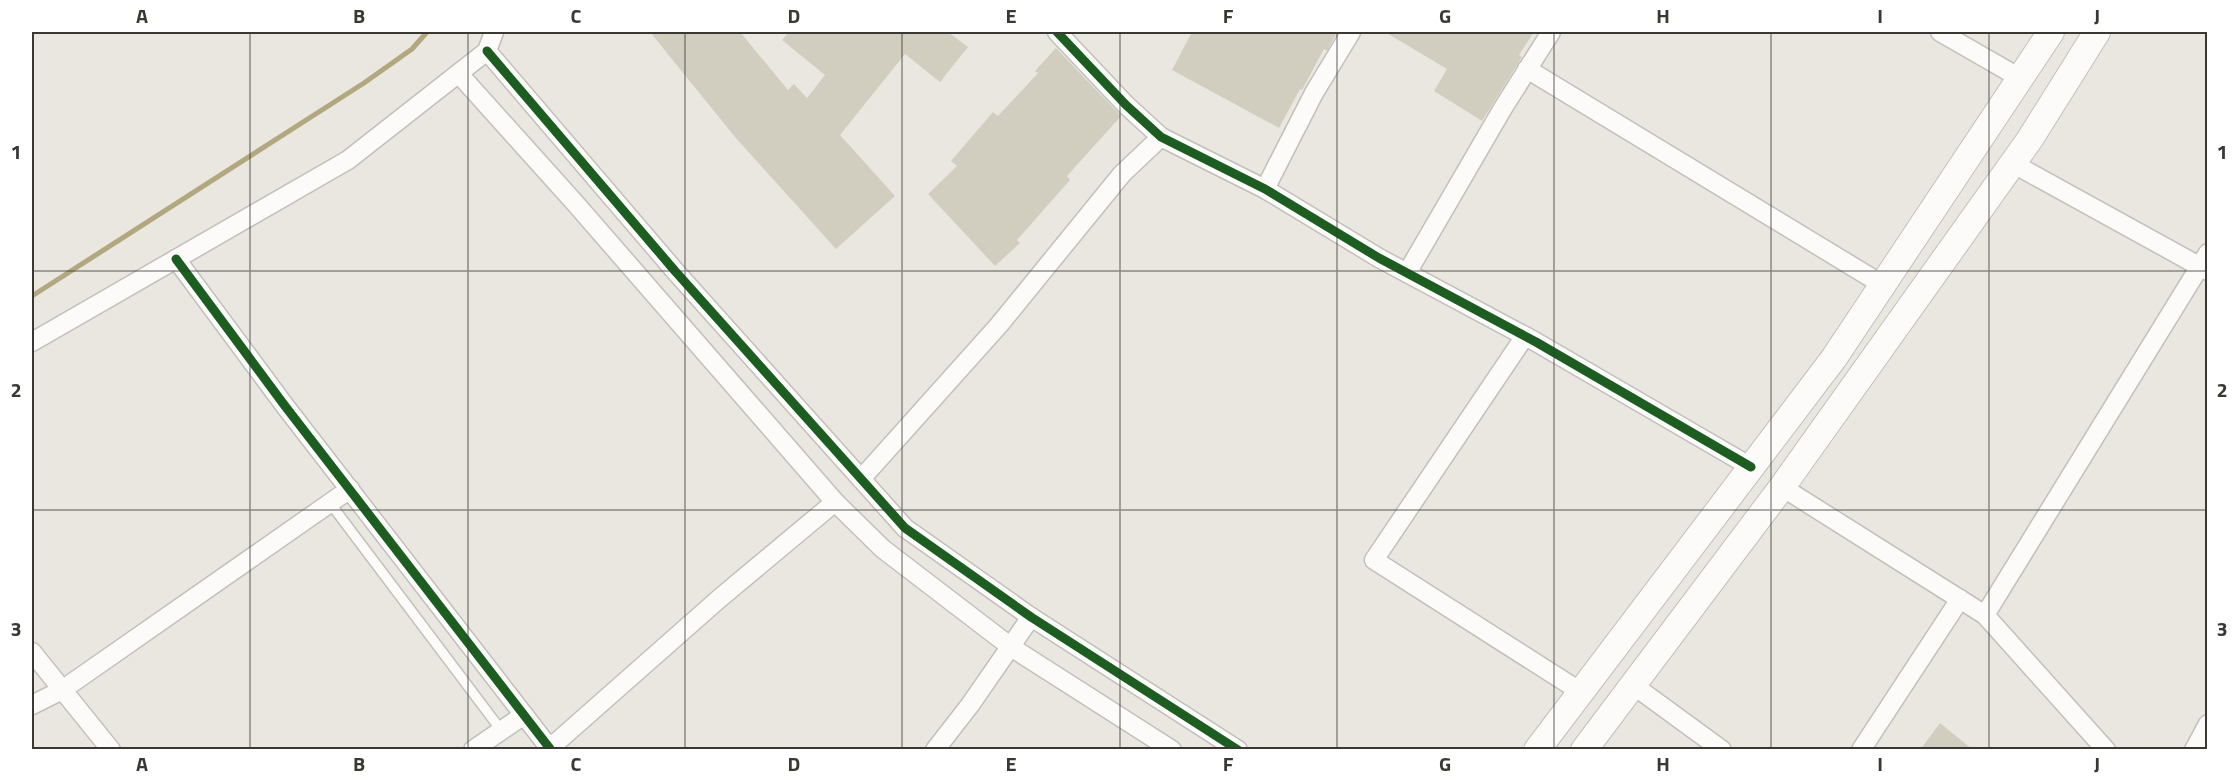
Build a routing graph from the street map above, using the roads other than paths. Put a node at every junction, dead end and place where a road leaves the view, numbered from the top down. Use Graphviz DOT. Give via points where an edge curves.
graph roads {
  1 [pos="495,32"];
  2 [pos="1057,32"];
  3 [pos="1351,32"];
  4 [pos="1551,32"];
  5 [pos="1940,32"];
  6 [pos="2051,32"];
  7 [pos="2097,32"];
  8 [pos="487,51"];
  9 [pos="1527,69"];
  10 [pos="459,74"];
  11 [pos="2020,78"];
  12 [pos="1161,137"];
  13 [pos="2012,163"];
  14 [pos="1265,189"];
  15 [pos="176,259"];
  16 [pos="2205,263"];
  17 [pos="1407,273"];
  18 [pos="1883,285"];
  19 [pos="1525,336"];
  20 [pos="32,342"];
  21 [pos="1751,467"];
  22 [pos="861,479"];
  23 [pos="1782,487"];
  24 [pos="350,489"];
  25 [pos="835,502"];
  26 [pos="330,503"];
  27 [pos="1960,599"];
  28 [pos="1985,615"];
  29 [pos="1031,617"];
  30 [pos="1011,648"];
  31 [pos="32,652"];
  32 [pos="1633,685"];
  33 [pos="62,690"];
  34 [pos="1581,692"];
  35 [pos="32,705"];
  36 [pos="524,715"];
  37 [pos="2208,724"];
  38 [pos="501,730"];
  39 [pos="551,749"];
  40 [pos="111,750"];
  41 [pos="473,750"];
  42 [pos="935,750"];
  43 [pos="1172,750"];
  44 [pos="1238,750"];
  45 [pos="1537,750"];
  46 [pos="1584,750"];
  47 [pos="1722,750"];
  48 [pos="1861,750"];
  49 [pos="2106,750"];
  50 [pos="2194,750"];
  1 -- 8 [label="street"];
  2 -- 12 [label="street"];
  3 -- 14 [label="street" via="1314,93"];
  4 -- 9 [label="street"];
  5 -- 11 [label="street"];
  6 -- 11 [label="main road"];
  7 -- 13 [label="main road"];
  8 -- 10 [label="street"];
  8 -- 22 [label="street" via="675,271"];
  9 -- 17 [label="street"];
  9 -- 18 [label="street"];
  10 -- 15 [label="street" via="348,160"];
  10 -- 25 [label="street"];
  11 -- 18 [label="main road"];
  12 -- 14 [label="street"];
  12 -- 22 [label="street" via="1122,174 999,325"];
  13 -- 16 [label="street"];
  13 -- 23 [label="main road"];
  14 -- 17 [label="street"];
  15 -- 20 [label="street"];
  15 -- 24 [label="street"];
  16 -- 28 [label="street"];
  17 -- 19 [label="street"];
  18 -- 21 [label="main road" via="1834,358"];
  19 -- 21 [label="street"];
  19 -- 34 [label="street" via="1374,560"];
  21 -- 34 [label="main road"];
  22 -- 29 [label="street" via="905,528"];
  23 -- 27 [label="street"];
  23 -- 32 [label="main road"];
  24 -- 26 [label="street"];
  24 -- 36 [label="street"];
  25 -- 30 [label="street" via="883,549"];
  25 -- 39 [label="street" via="720,598"];
  26 -- 33 [label="street"];
  26 -- 38 [label="lane"];
  27 -- 28 [label="street"];
  27 -- 48 [label="street"];
  28 -- 49 [label="street"];
  29 -- 30 [label="street"];
  29 -- 44 [label="street"];
  30 -- 42 [label="street"];
  30 -- 43 [label="street"];
  31 -- 33 [label="street"];
  32 -- 46 [label="main road"];
  32 -- 47 [label="street"];
  33 -- 35 [label="street"];
  33 -- 40 [label="street"];
  34 -- 45 [label="main road"];
  36 -- 38 [label="street"];
  36 -- 39 [label="street"];
  37 -- 50 [label="street"];
  38 -- 41 [label="street"];
}
